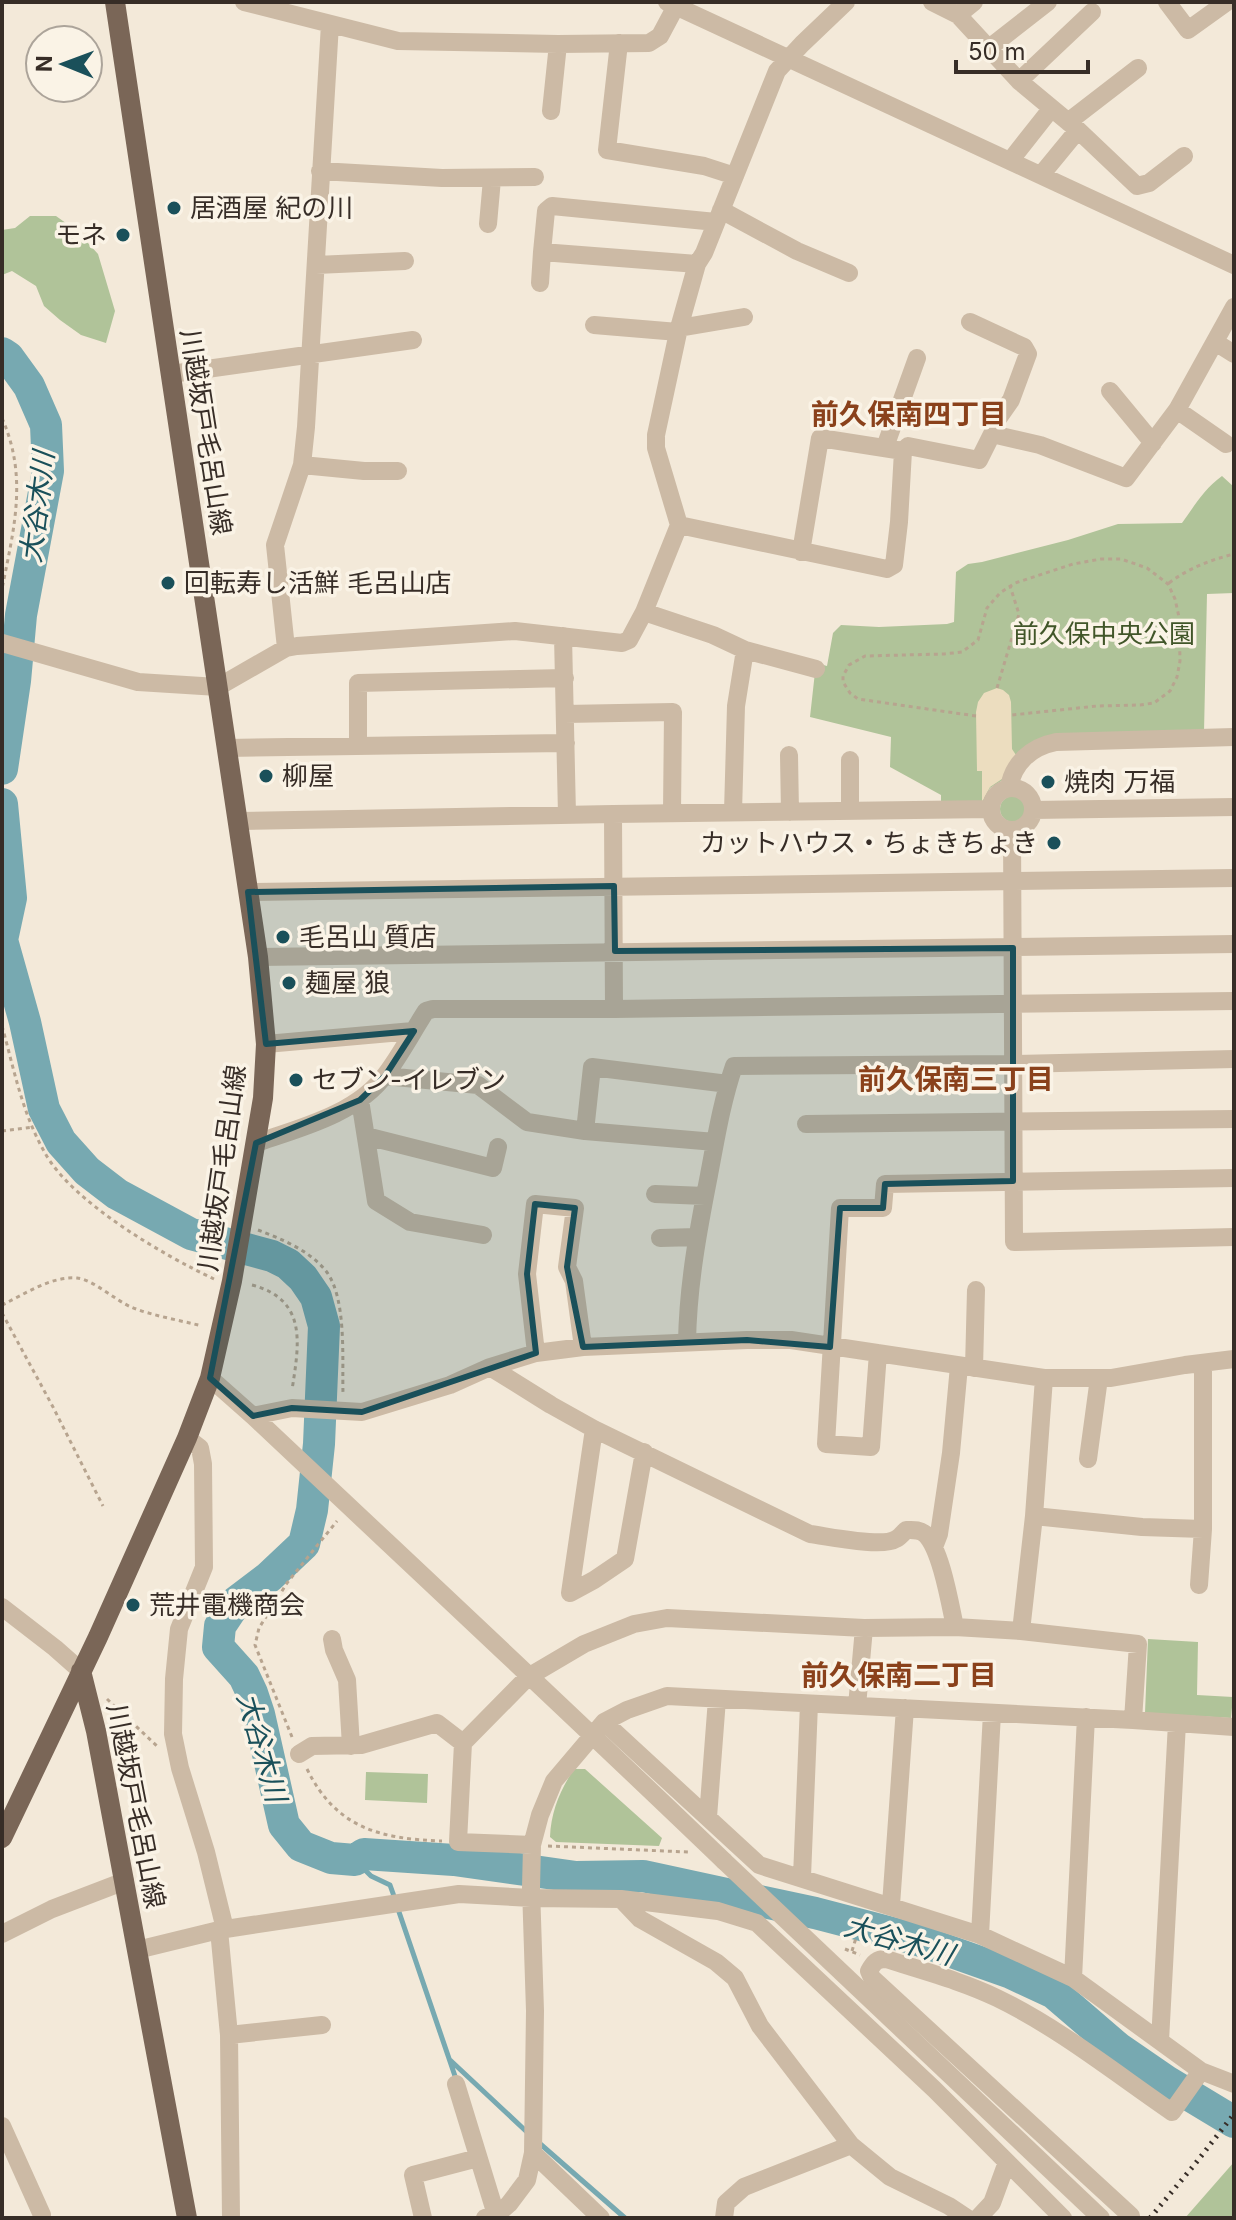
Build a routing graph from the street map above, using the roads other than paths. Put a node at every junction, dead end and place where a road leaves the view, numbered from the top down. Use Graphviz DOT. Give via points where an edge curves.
graph roads {
  1 [pos="115,2"];
  2 [pos="244,2"];
  3 [pos="846,2"];
  4 [pos="932,2"];
  5 [pos="974,2"];
  6 [pos="1048,2"];
  7 [pos="1167,2"];
  8 [pos="1227,2"];
  9 [pos="671,4"];
  10 [pos="1092,12"];
  11 [pos="958,15"];
  12 [pos="330,24"];
  13 [pos="619,43"];
  14 [pos="558,44"];
  15 [pos="989,48"];
  16 [pos="789,58"];
  17 [pos="1138,68"];
  18 [pos="1019,81"];
  19 [pos="1051,109"];
  20 [pos="551,111"];
  21 [pos="1073,126"];
  22 [pos="1184,156"];
  23 [pos="1010,161"];
  24 [pos="320,171"];
  25 [pos="1041,175"];
  26 [pos="735,176"];
  27 [pos="535,177"];
  28 [pos="1127,178"];
  29 [pos="492,179"];
  30 [pos="1117,211"];
  31 [pos="719,216"];
  32 [pos="488,224"];
  33 [pos="542,252"];
  34 [pos="405,261"];
  35 [pos="697,264"];
  36 [pos="316,265"];
  37 [pos="1234,265"];
  38 [pos="849,273"];
  39 [pos="540,283"];
  40 [pos="1234,307"];
  41 [pos="744,317"];
  42 [pos="970,322"];
  43 [pos="594,325"];
  44 [pos="678,330"];
  45 [pos="413,340"];
  46 [pos="1215,342"];
  47 [pos="310,354"];
  48 [pos="1234,354"];
  49 [pos="917,358"];
  50 [pos="171,374"];
  51 [pos="1110,391"];
  52 [pos="1177,410"];
  53 [pos="992,434"];
  54 [pos="1153,443"];
  55 [pos="1226,444"];
  56 [pos="894,449"];
  57 [pos="302,465"];
  58 [pos="398,471"];
  59 [pos="679,525"];
  60 [pos="801,552"];
  61 [pos="644,612"];
  62 [pos="563,636"];
  63 [pos="2,643"];
  64 [pos="286,648"];
  65 [pos="745,650"];
  66 [pos="816,669"];
  67 [pos="565,678"];
  68 [pos="218,687"];
  69 [pos="565,714"];
  70 [pos="1234,737"];
  71 [pos="566,743"];
  72 [pos="358,745"];
  73 [pos="226,748"];
  74 [pos="789,755"];
  75 [pos="850,760"];
  76 [pos="1009,788"];
  77 [pos="1234,807"];
  78 [pos="991,809"];
  79 [pos="1033,810"];
  80 [pos="850,811"];
  81 [pos="733,812"];
  82 [pos="790,812"];
  83 [pos="672,813"];
  84 [pos="613,814"];
  85 [pos="567,815"];
  86 [pos="238,821"];
  87 [pos="1012,830"];
  88 [pos="1234,878"];
  89 [pos="1013,881"];
  90 [pos="614,886"];
  91 [pos="248,892"];
  92 [pos="1234,944"];
  93 [pos="1013,948"];
  94 [pos="615,951"];
  95 [pos="258,957"];
  96 [pos="1234,1001"];
  97 [pos="1013,1004"];
  98 [pos="614,1009"];
  99 [pos="413,1031"];
  100 [pos="266,1044"];
  101 [pos="1234,1059"];
  102 [pos="1012,1064"];
  103 [pos="385,1076"];
  104 [pos="728,1084"];
  105 [pos="360,1100"];
  106 [pos="1234,1119"];
  107 [pos="1012,1122"];
  108 [pos="806,1124"];
  109 [pos="585,1131"];
  110 [pos="366,1136"];
  111 [pos="715,1142"];
  112 [pos="256,1143"];
  113 [pos="498,1147"];
  114 [pos="1234,1178"];
  115 [pos="1013,1181"];
  116 [pos="655,1194"];
  117 [pos="705,1196"];
  118 [pos="483,1235"];
  119 [pos="697,1237"];
  120 [pos="1234,1237"];
  121 [pos="660,1238"];
  122 [pos="976,1290"];
  123 [pos="687,1342"];
  124 [pos="583,1347"];
  125 [pos="830,1347"];
  126 [pos="536,1353"];
  127 [pos="878,1353"];
  128 [pos="1234,1359"];
  129 [pos="1203,1363"];
  130 [pos="490,1367"];
  131 [pos="966,1367"];
  132 [pos="210,1378"];
  133 [pos="1044,1378"];
  134 [pos="1099,1378"];
  135 [pos="253,1416"];
  136 [pos="594,1429"];
  137 [pos="187,1438"];
  138 [pos="644,1452"];
  139 [pos="1088,1459"];
  140 [pos="1034,1516"];
  141 [pos="1203,1529"];
  142 [pos="934,1547"];
  143 [pos="1199,1585"];
  144 [pos="2,1607"];
  145 [pos="955,1627"];
  146 [pos="864,1628"];
  147 [pos="1021,1631"];
  148 [pos="332,1639"];
  149 [pos="81,1671"];
  150 [pos="528,1677"];
  151 [pos="717,1699"];
  152 [pos="809,1704"];
  153 [pos="857,1706"];
  154 [pos="905,1708"];
  155 [pos="992,1713"];
  156 [pos="1086,1717"];
  157 [pos="1133,1720"];
  158 [pos="1177,1723"];
  159 [pos="1234,1727"];
  160 [pos="598,1728"];
  161 [pos="463,1743"];
  162 [pos="351,1746"];
  163 [pos="299,1754"];
  164 [pos="708,1817"];
  165 [pos="2,1838"];
  166 [pos="532,1849"];
  167 [pos="802,1877"];
  168 [pos="125,1881"];
  169 [pos="531,1893"];
  170 [pos="621,1899"];
  171 [pos="891,1905"];
  172 [pos="222,1929"];
  173 [pos="2,1934"];
  174 [pos="980,1935"];
  175 [pos="137,1950"];
  176 [pos="1073,1978"];
  177 [pos="322,2025"];
  178 [pos="229,2035"];
  179 [pos="1160,2041"];
  180 [pos="960,2060"];
  181 [pos="1201,2071"];
  182 [pos="456,2084"];
  183 [pos="1234,2084"];
  184 [pos="934,2089"];
  185 [pos="2,2126"];
  186 [pos="851,2145"];
  187 [pos="533,2153"];
  188 [pos="478,2158"];
  189 [pos="1007,2162"];
  190 [pos="1113,2214"];
  191 [pos="493,2217"];
  192 [pos="41,2218"];
  193 [pos="187,2218"];
  194 [pos="231,2218"];
  195 [pos="423,2218"];
  196 [pos="599,2218"];
  197 [pos="724,2218"];
  198 [pos="967,2218"];
  199 [pos="978,2218"];
  200 [pos="1063,2218"];
  1 -- 50 [label="main road, 川越坂戸毛呂山線"];
  2 -- 12 [label="street"];
  3 -- 16 [label="street"];
  4 -- 11 [label="street"];
  5 -- 11 [label="street"];
  6 -- 15 [label="street"];
  7 -- 8 [label="street" via="1188,30"];
  9 -- 13 [label="street" via="660,36 649,43"];
  9 -- 16 [label="street"];
  10 -- 18 [label="street"];
  11 -- 15 [label="street"];
  12 -- 14 [label="street" via="398,41"];
  12 -- 24 [label="street"];
  13 -- 14 [label="street"];
  13 -- 26 [label="street" via="607,150"];
  14 -- 20 [label="street"];
  15 -- 18 [label="street"];
  16 -- 23 [label="street"];
  16 -- 26 [label="street" via="774,79"];
  17 -- 21 [label="street"];
  18 -- 19 [label="street"];
  19 -- 21 [label="street"];
  19 -- 23 [label="street"];
  21 -- 25 [label="street"];
  21 -- 28 [label="street"];
  22 -- 28 [label="street" via="1149,183 1137,186"];
  23 -- 25 [label="street"];
  24 -- 29 [label="street"];
  24 -- 36 [label="street"];
  25 -- 30 [label="street"];
  26 -- 31 [label="street"];
  27 -- 29 [label="street"];
  28 -- 30 [label="street"];
  29 -- 32 [label="street"];
  30 -- 37 [label="street"];
  31 -- 33 [label="street" via="552,206 546,211"];
  31 -- 35 [label="street"];
  31 -- 38 [label="street"];
  33 -- 35 [label="street"];
  33 -- 39 [label="street"];
  34 -- 36 [label="street"];
  35 -- 44 [label="street"];
  36 -- 47 [label="street"];
  40 -- 46 [label="street"];
  41 -- 44 [label="street"];
  42 -- 53 [label="street" via="1024,347 1028,354"];
  43 -- 44 [label="street"];
  44 -- 59 [label="street" via="656,448"];
  45 -- 47 [label="street"];
  46 -- 48 [label="street"];
  46 -- 52 [label="street"];
  47 -- 50 [label="street"];
  47 -- 57 [label="street"];
  49 -- 56 [label="street"];
  50 -- 68 [label="main road, 川越坂戸毛呂山線"];
  51 -- 54 [label="street"];
  52 -- 54 [label="street"];
  52 -- 55 [label="street"];
  53 -- 54 [label="street" via="1040,445 1126,478"];
  53 -- 56 [label="street" via="979,460 908,446"];
  56 -- 60 [label="street" via="820,438"];
  56 -- 60 [label="street" via="899,522 894,565 887,569"];
  57 -- 58 [label="street"];
  57 -- 64 [label="street" via="275,545"];
  59 -- 60 [label="street"];
  59 -- 61 [label="street"];
  61 -- 62 [label="street" via="622,643"];
  61 -- 65 [label="street"];
  62 -- 64 [label="street" via="515,631"];
  62 -- 67 [label="street"];
  63 -- 68 [label="street" via="138,682"];
  64 -- 68 [label="street"];
  65 -- 66 [label="street"];
  65 -- 81 [label="street" via="736,706"];
  67 -- 69 [label="street"];
  67 -- 72 [label="street" via="358,683"];
  68 -- 73 [label="main road, 川越坂戸毛呂山線"];
  69 -- 71 [label="street"];
  69 -- 83 [label="street" via="673,712"];
  70 -- 76 [label="street" via="1046,744 1016,766"];
  71 -- 72 [label="street"];
  71 -- 85 [label="street"];
  72 -- 73 [label="street"];
  73 -- 86 [label="main road, 川越坂戸毛呂山線"];
  74 -- 82 [label="street"];
  75 -- 80 [label="street"];
  76 -- 78 [label="street" via="997,795"];
  76 -- 79 [label="street" via="1025,792"];
  77 -- 79 [label="street"];
  78 -- 80 [label="street"];
  78 -- 87 [label="street" via="997,823"];
  79 -- 87 [label="street" via="1024,827"];
  80 -- 82 [label="street"];
  81 -- 82 [label="street"];
  81 -- 83 [label="street"];
  83 -- 84 [label="street"];
  84 -- 85 [label="street"];
  84 -- 90 [label="street"];
  85 -- 86 [label="street"];
  86 -- 91 [label="main road, 川越坂戸毛呂山線"];
  87 -- 89 [label="street"];
  88 -- 89 [label="street"];
  89 -- 90 [label="street"];
  89 -- 93 [label="street"];
  90 -- 91 [label="street"];
  90 -- 94 [label="street"];
  91 -- 95 [label="main road, 川越坂戸毛呂山線"];
  92 -- 93 [label="street"];
  93 -- 94 [label="street"];
  93 -- 97 [label="street"];
  94 -- 95 [label="street"];
  94 -- 98 [label="street"];
  95 -- 100 [label="main road, 川越坂戸毛呂山線"];
  96 -- 97 [label="street"];
  97 -- 98 [label="street"];
  97 -- 102 [label="street"];
  98 -- 99 [label="street" via="433,1009"];
  99 -- 100 [label="street"];
  99 -- 103 [label="street"];
  100 -- 112 [label="main road, 川越坂戸毛呂山線"];
  101 -- 102 [label="street"];
  102 -- 104 [label="street" via="734,1066"];
  102 -- 107 [label="street"];
  103 -- 105 [label="street"];
  103 -- 109 [label="street" via="478,1085 527,1122"];
  104 -- 109 [label="street" via="592,1067"];
  104 -- 111 [label="street"];
  105 -- 110 [label="street"];
  105 -- 112 [label="street"];
  106 -- 107 [label="street"];
  107 -- 108 [label="street"];
  107 -- 115 [label="street"];
  109 -- 111 [label="street"];
  110 -- 113 [label="street" via="493,1168"];
  110 -- 118 [label="street" via="376,1201 410,1222"];
  111 -- 117 [label="street"];
  112 -- 132 [label="main road, 川越坂戸毛呂山線"];
  114 -- 115 [label="street"];
  115 -- 120 [label="street" via="1014,1242"];
  115 -- 125 [label="street" via="885,1184 883,1208 840,1208"];
  116 -- 117 [label="street"];
  117 -- 119 [label="street"];
  119 -- 121 [label="street"];
  119 -- 123 [label="street"];
  122 -- 131 [label="street"];
  123 -- 124 [label="street"];
  123 -- 125 [label="street" via="791,1340"];
  124 -- 126 [label="street"];
  124 -- 126 [label="street" via="574,1281 567,1267 575,1208 535,1204 527,1274"];
  125 -- 127 [label="street"];
  125 -- 127 [label="street" via="826,1444 871,1447"];
  126 -- 130 [label="street"];
  127 -- 131 [label="street"];
  128 -- 129 [label="street"];
  129 -- 134 [label="street"];
  129 -- 141 [label="street"];
  130 -- 135 [label="street" via="379,1409 290,1408"];
  130 -- 136 [label="street"];
  131 -- 133 [label="street"];
  131 -- 142 [label="street"];
  132 -- 135 [label="street"];
  132 -- 137 [label="main road, 川越坂戸毛呂山線"];
  133 -- 134 [label="street"];
  133 -- 140 [label="street"];
  134 -- 139 [label="street"];
  135 -- 150 [label="street"];
  136 -- 138 [label="street"];
  136 -- 138 [label="street" via="570,1593 625,1559"];
  137 -- 149 [label="main road, 川越坂戸毛呂山線"];
  137 -- 172 [label="street" via="200,1448 203,1464 204,1567 179,1629 173,1734"];
  138 -- 142 [label="street" via="810,1534 887,1542 917,1529"];
  140 -- 141 [label="street"];
  140 -- 147 [label="street"];
  141 -- 143 [label="street"];
  142 -- 145 [label="street"];
  144 -- 149 [label="street"];
  145 -- 146 [label="street"];
  145 -- 147 [label="street"];
  146 -- 150 [label="street" via="667,1618 634,1624 584,1644"];
  146 -- 153 [label="street"];
  147 -- 157 [label="street" via="1138,1644"];
  148 -- 162 [label="street" via="347,1680"];
  149 -- 165 [label="main road"];
  149 -- 168 [label="main road, 川越坂戸毛呂山線"];
  150 -- 160 [label="street"];
  150 -- 161 [label="street"];
  151 -- 152 [label="street"];
  151 -- 160 [label="street" via="667,1696 627,1710"];
  151 -- 164 [label="street"];
  152 -- 153 [label="street"];
  152 -- 167 [label="street"];
  153 -- 154 [label="street"];
  154 -- 155 [label="street"];
  154 -- 171 [label="street"];
  155 -- 156 [label="street"];
  155 -- 174 [label="street"];
  156 -- 157 [label="street"];
  156 -- 176 [label="street"];
  157 -- 158 [label="street"];
  158 -- 159 [label="street"];
  158 -- 179 [label="street"];
  160 -- 164 [label="street"];
  160 -- 166 [label="street" via="554,1781"];
  160 -- 190 [label="street, bridge" via="724,1861"];
  161 -- 162 [label="street" via="437,1723"];
  161 -- 166 [label="street" via="458,1842"];
  162 -- 163 [label="street" via="312,1746"];
  164 -- 167 [label="street" via="759,1865"];
  166 -- 169 [label="street"];
  167 -- 171 [label="street"];
  168 -- 173 [label="street"];
  168 -- 175 [label="main road, 川越坂戸毛呂山線"];
  169 -- 170 [label="street"];
  169 -- 172 [label="street" via="459,1894"];
  169 -- 187 [label="street"];
  170 -- 184 [label="street" via="718,1911 757,1923"];
  170 -- 186 [label="street" via="640,1919 735,1978 760,2026"];
  171 -- 174 [label="street"];
  172 -- 175 [label="street"];
  172 -- 178 [label="street"];
  174 -- 176 [label="street"];
  175 -- 193 [label="main road, 川越坂戸毛呂山線"];
  176 -- 179 [label="street"];
  177 -- 178 [label="street"];
  178 -- 194 [label="street"];
  179 -- 181 [label="street"];
  180 -- 181 [label="street" via="872,1978 874,1962 886,1959 994,1996 1172,2112"];
  180 -- 184 [label="street"];
  180 -- 190 [label="street"];
  181 -- 183 [label="street"];
  182 -- 188 [label="street"];
  184 -- 189 [label="street"];
  185 -- 192 [label="street"];
  186 -- 197 [label="street" via="744,2187 726,2203"];
  186 -- 198 [label="street" via="890,2177"];
  187 -- 191 [label="street" via="527,2180"];
  187 -- 196 [label="street"];
  188 -- 191 [label="street"];
  188 -- 195 [label="street" via="413,2175"];
  189 -- 199 [label="street" via="992,2203"];
  189 -- 200 [label="street"];
}
